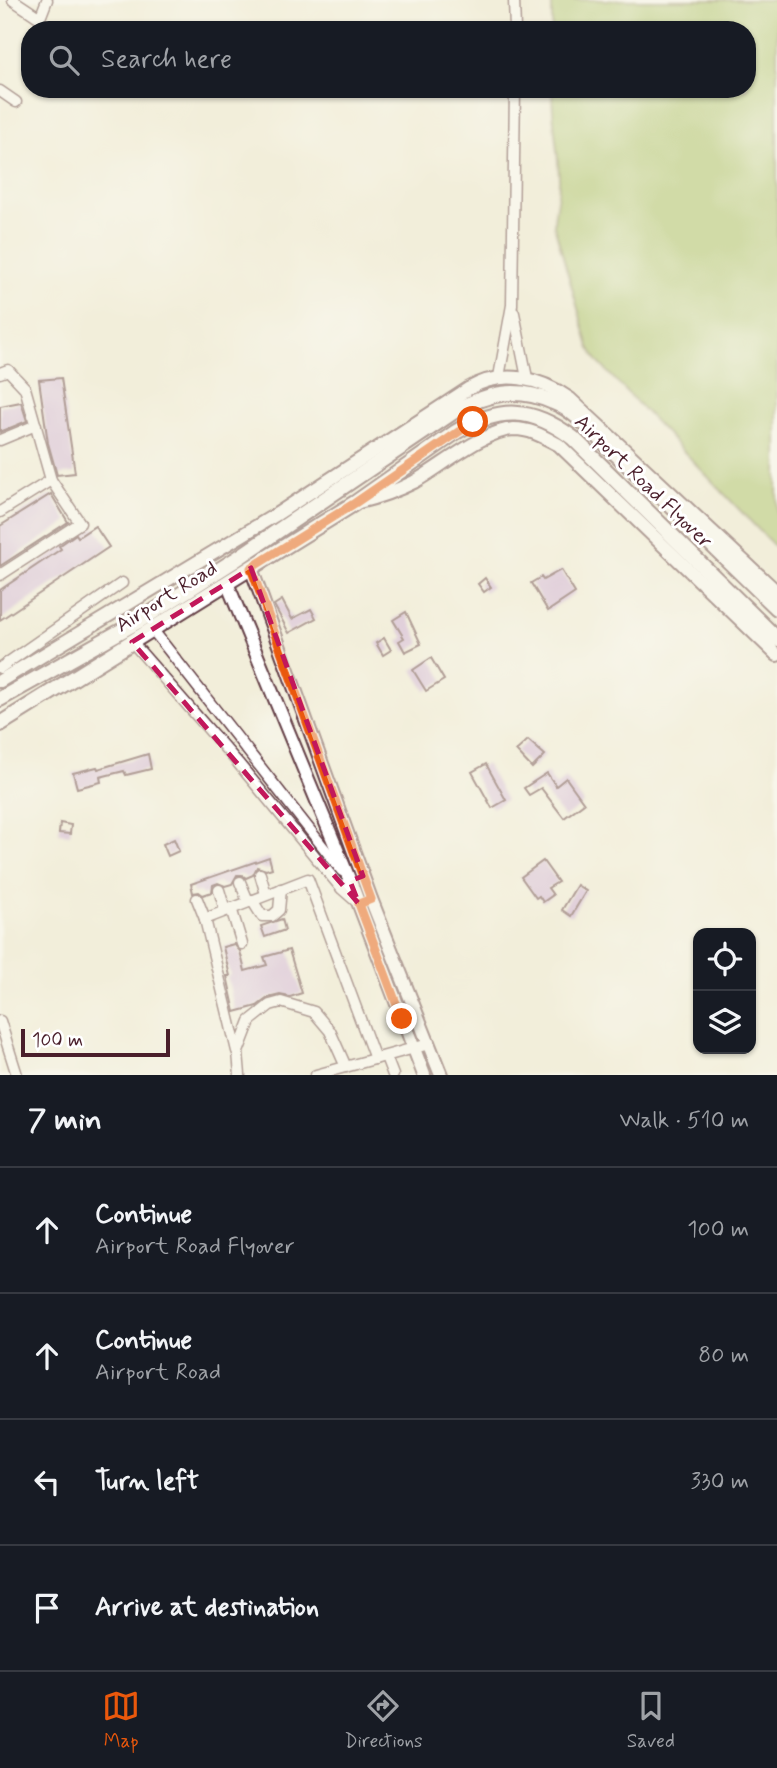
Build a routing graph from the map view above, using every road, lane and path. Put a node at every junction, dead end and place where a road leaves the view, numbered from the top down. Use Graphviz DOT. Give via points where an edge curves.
graph roads {
  1 [pos="13,0"];
  2 [pos="47,0"];
  3 [pos="514,0"];
  4 [pos="515,21"];
  5 [pos="0,91"];
  6 [pos="514,98"];
  7 [pos="16,102"];
  8 [pos="512,305"];
  9 [pos="0,373"];
  10 [pos="499,377"];
  11 [pos="527,378"];
  12 [pos="36,425"];
  13 [pos="0,440"];
  14 [pos="51,480"];
  15 [pos="355,503"];
  16 [pos="0,512"];
  17 [pos="251,568"];
  18 [pos="0,575"];
  19 [pos="122,583"];
  20 [pos="227,583"];
  21 [pos="777,592"];
  22 [pos="777,608"];
  23 [pos="152,629"];
  24 [pos="777,639"];
  25 [pos="132,642"];
  26 [pos="777,655"];
  27 [pos="0,668"];
  28 [pos="0,681"];
  29 [pos="0,699"];
  30 [pos="0,724"];
  31 [pos="260,874"];
  32 [pos="357,879"];
  33 [pos="240,882"];
  34 [pos="281,889"];
  35 [pos="219,890"];
  36 [pos="266,894"];
  37 [pos="371,899"];
  38 [pos="197,900"];
  39 [pos="250,901"];
  40 [pos="359,904"];
  41 [pos="228,909"];
  42 [pos="205,919"];
  43 [pos="242,944"];
  44 [pos="0,1021"];
  45 [pos="429,1044"];
  46 [pos="414,1048"];
  47 [pos="237,1052"];
  48 [pos="381,1058"];
  49 [pos="352,1069"];
  50 [pos="17,1075"];
  51 [pos="240,1075"];
  52 [pos="316,1075"];
  53 [pos="393,1075"];
  54 [pos="424,1075"];
  55 [pos="441,1075"];
  1 -- 2 [label="street" via="40,18"];
  3 -- 4 [label="street"];
  5 -- 7 [label="street"];
  6 -- 8 [label="street"];
  8 -- 10 [label="street"];
  8 -- 11 [label="street"];
  9 -- 12 [label="street" via="8,370 25,388"];
  10 -- 11 [label="street"];
  10 -- 28 [label="street" via="468,389 277,514"];
  11 -- 21 [label="street" via="570,399"];
  12 -- 13 [label="street"];
  12 -- 14 [label="street"];
  14 -- 16 [label="street"];
  14 -- 18 [label="street" via="80,523"];
  15 -- 17 [label="main road, Airport Road"];
  15 -- 24 [label="main road, Airport Road Flyover" via="473,422 496,414 542,418 573,438"];
  15 -- 26 [label="street" via="386,496 416,481 480,440 510,429 534,432 559,444"];
  17 -- 20 [label="main road, Airport Road"];
  17 -- 32 [label="street"];
  19 -- 27 [label="street"];
  20 -- 23 [label="main road, Airport Road"];
  20 -- 32 [label="street"];
  22 -- 29 [label="main road" via="565,407 531,395 500,393 456,410 148,615"];
  23 -- 25 [label="main road, Airport Road"];
  23 -- 32 [label="street"];
  25 -- 30 [label="main road, Airport Road"];
  25 -- 40 [label="street"];
  31 -- 36 [label="street"];
  32 -- 37 [label="street"];
  32 -- 40 [label="street"];
  33 -- 39 [label="street"];
  34 -- 36 [label="street"];
  34 -- 39 [label="street" via="279,910 272,916 262,916"];
  34 -- 48 [label="street" via="308,879"];
  35 -- 41 [label="street"];
  36 -- 39 [label="street"];
  37 -- 40 [label="street"];
  37 -- 45 [label="street"];
  38 -- 42 [label="street"];
  39 -- 41 [label="street"];
  40 -- 46 [label="street"];
  41 -- 42 [label="street"];
  41 -- 43 [label="street"];
  42 -- 47 [label="street"];
  44 -- 50 [label="street"];
  45 -- 46 [label="street"];
  45 -- 55 [label="street"];
  46 -- 48 [label="street"];
  46 -- 54 [label="street"];
  47 -- 49 [label="street" via="250,1021 281,1002 314,1012"];
  47 -- 51 [label="street"];
  48 -- 49 [label="street"];
  48 -- 53 [label="street"];
  49 -- 52 [label="street"];
}
